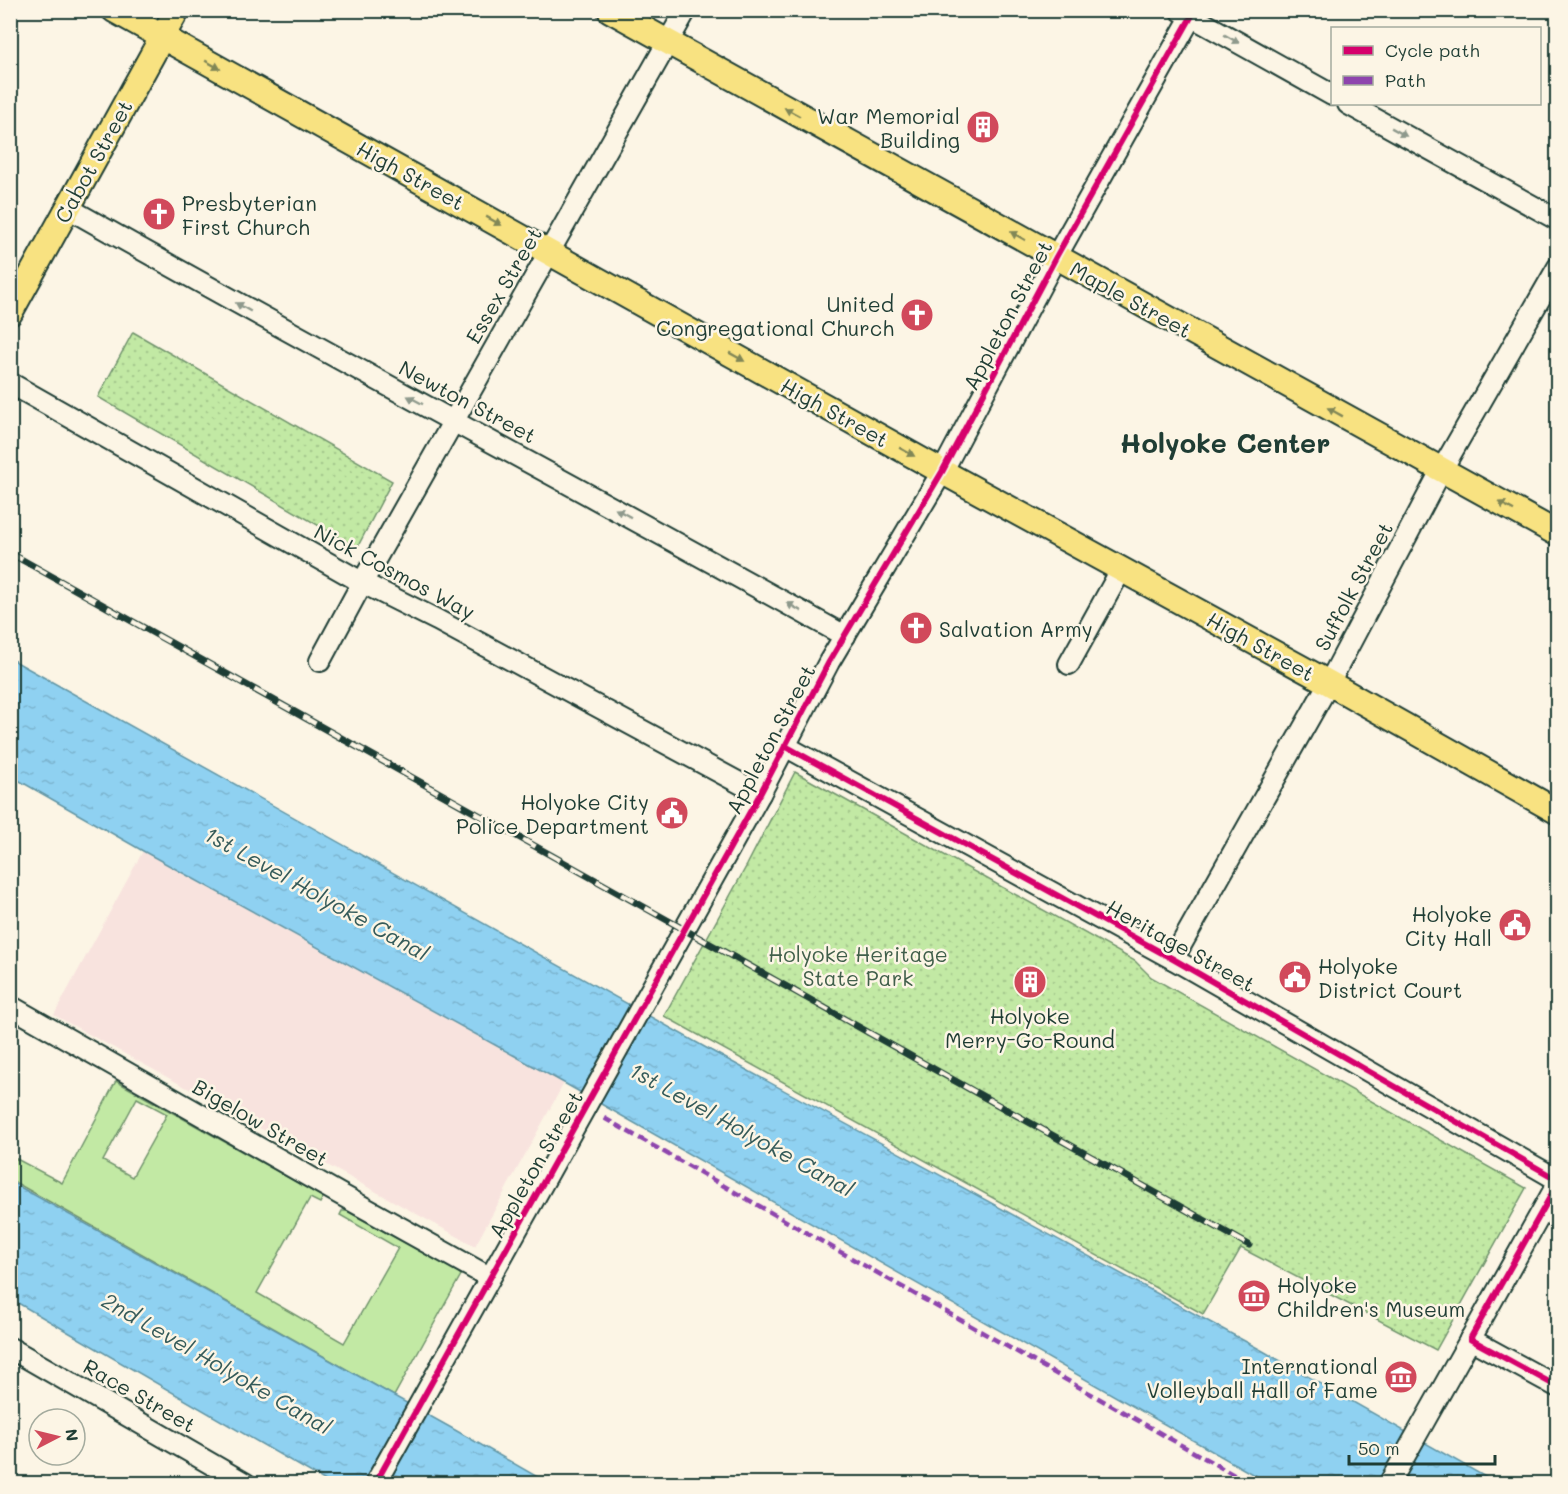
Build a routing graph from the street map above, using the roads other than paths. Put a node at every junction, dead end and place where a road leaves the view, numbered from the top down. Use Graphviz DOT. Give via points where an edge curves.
graph roads {
  1 [pos="114,10"];
  2 [pos="177,10"];
  3 [pos="610,10"];
  4 [pos="686,10"];
  5 [pos="1189,13"];
  6 [pos="162,37"];
  7 [pos="668,43"];
  8 [pos="1331,94"];
  9 [pos="1350,105"];
  10 [pos="68,208"];
  11 [pos="1557,220"];
  12 [pos="550,252"];
  13 [pos="1056,257"];
  14 [pos="1557,267"];
  15 [pos="10,313"];
  16 [pos="10,383"];
  17 [pos="454,421"];
  18 [pos="1441,471"];
  19 [pos="942,472"];
  20 [pos="1557,534"];
  21 [pos="1121,570"];
  22 [pos="362,583"];
  23 [pos="845,636"];
  24 [pos="320,661"];
  25 [pos="1069,664"];
  26 [pos="1329,683"];
  27 [pos="785,746"];
  28 [pos="760,794"];
  29 [pos="1557,812"];
  30 [pos="1173,958"];
  31 [pos="10,1006"];
  32 [pos="1557,1181"];
  33 [pos="489,1277"];
  34 [pos="1470,1339"];
  35 [pos="10,1348"];
  36 [pos="1557,1388"];
  37 [pos="246,1484"];
  38 [pos="375,1484"];
  39 [pos="1389,1484"];
  1 -- 6 [label="main road, High Street"];
  2 -- 6 [label="main road, Cabot Street"];
  3 -- 7 [label="main road, Maple Street"];
  4 -- 7 [label="street, Essex Street"];
  5 -- 8 [label="street, one-way"];
  5 -- 13 [label="street, Appleton Street"];
  6 -- 10 [label="main road, Cabot Street"];
  6 -- 12 [label="main road, High Street, one-way"];
  7 -- 12 [label="street, Essex Street"];
  13 -- 7 [label="main road, Maple Street, one-way"];
  9 -- 11 [label="street, one-way"];
  10 -- 15 [label="main road, Cabot Street"];
  17 -- 10 [label="street, Newton Street, one-way"];
  12 -- 17 [label="street, Essex Street"];
  12 -- 19 [label="main road, High Street, one-way"];
  18 -- 13 [label="main road, Maple Street, one-way"];
  13 -- 19 [label="street, Appleton Street"];
  14 -- 18 [label="street, Suffolk Street"];
  16 -- 22 [label="street, Nick Cosmos Way"];
  17 -- 22 [label="street, Essex Street"];
  23 -- 17 [label="street, Newton Street, one-way"];
  20 -- 18 [label="main road, Maple Street, one-way"];
  18 -- 26 [label="street, Suffolk Street"];
  19 -- 21 [label="main road, High Street"];
  19 -- 23 [label="street, Appleton Street"];
  21 -- 25 [label="street"];
  21 -- 26 [label="main road, High Street"];
  22 -- 24 [label="street, Essex Street"];
  22 -- 28 [label="street, Nick Cosmos Way"];
  23 -- 27 [label="street, Appleton Street"];
  26 -- 29 [label="main road, High Street"];
  26 -- 30 [label="street, Suffolk Street"];
  27 -- 28 [label="street, Appleton Street"];
  27 -- 30 [label="street, Heritage Street"];
  28 -- 33 [label="street, Appleton Street"];
  30 -- 32 [label="street, Heritage Street"];
  31 -- 33 [label="street, Bigelow Street"];
  32 -- 34 [label="street"];
  33 -- 38 [label="street, Appleton Street"];
  34 -- 36 [label="street"];
  34 -- 39 [label="street"];
  35 -- 37 [label="street, Race Street"];
}
